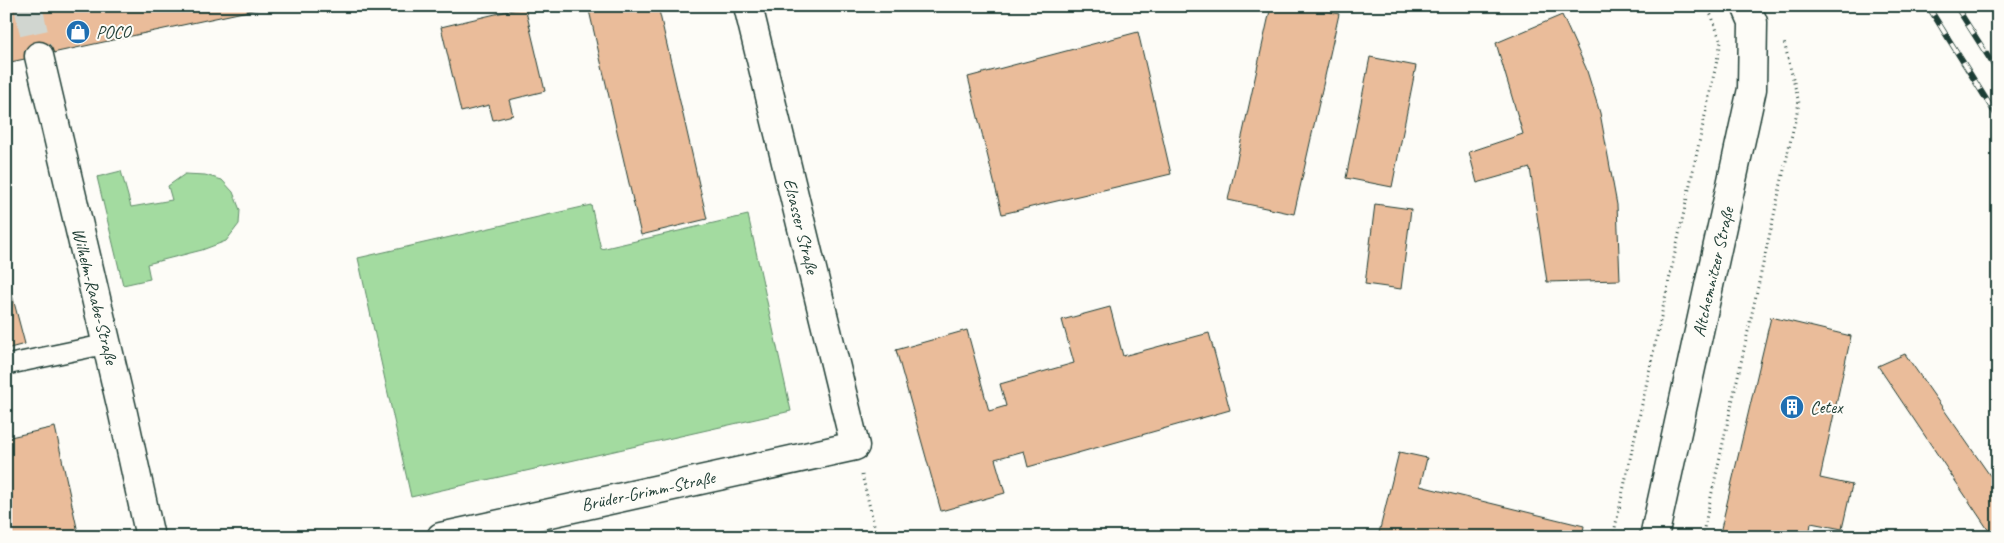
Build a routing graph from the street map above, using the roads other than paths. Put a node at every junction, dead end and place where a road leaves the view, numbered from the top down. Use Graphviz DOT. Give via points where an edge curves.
graph roads {
  1 [pos="748,6"];
  2 [pos="1746,6"];
  3 [pos="39,56"];
  4 [pos="107,344"];
  5 [pos="6,366"];
  6 [pos="855,446"];
  7 [pos="150,537"];
  8 [pos="441,537"];
  9 [pos="1654,537"];
  1 -- 6 [label="street, Elsasser Straße"];
  2 -- 9 [label="street, Altchemnitzer Straße" via="1753,22 1752,89"];
  3 -- 4 [label="street, Wilhelm-Raabe-Straße"];
  4 -- 5 [label="lane"];
  4 -- 7 [label="street, Wilhelm-Raabe-Straße"];
  6 -- 8 [label="street, Brüder-Grimm-Straße"];
}
